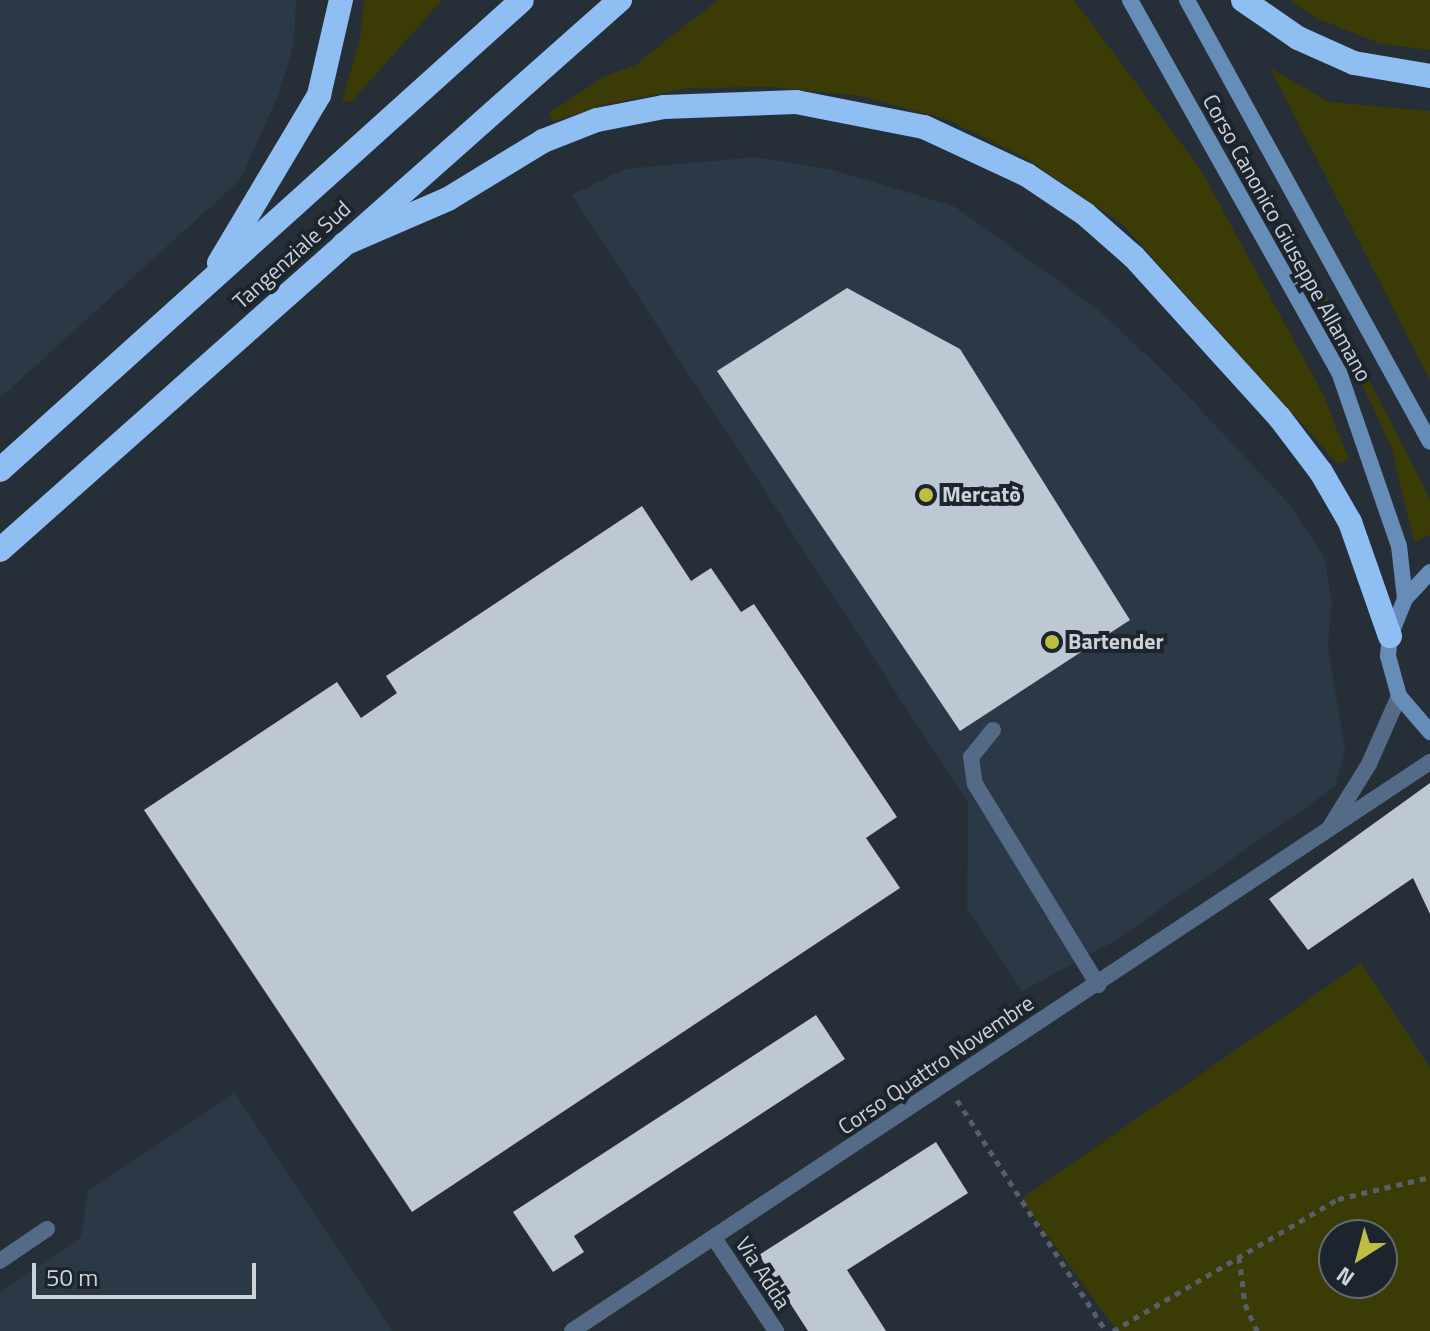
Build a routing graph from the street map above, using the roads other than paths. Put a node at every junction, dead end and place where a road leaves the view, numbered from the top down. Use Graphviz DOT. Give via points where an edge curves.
graph roads {
  1 [pos="341,0"];
  2 [pos="522,0"];
  3 [pos="620,0"];
  4 [pos="1130,0"];
  5 [pos="1187,0"];
  6 [pos="1243,0"];
  7 [pos="1430,76"];
  8 [pos="344,244"];
  9 [pos="205,286"];
  10 [pos="1430,442"];
  11 [pos="0,470"];
  12 [pos="0,550"];
  13 [pos="1430,572"];
  14 [pos="1405,599"];
  15 [pos="1390,636"];
  16 [pos="1399,696"];
  17 [pos="993,730"];
  18 [pos="1430,732"];
  19 [pos="1430,762"];
  20 [pos="1324,835"];
  21 [pos="1098,985"];
  22 [pos="47,1229"];
  23 [pos="714,1238"];
  24 [pos="0,1261"];
  25 [pos="572,1331"];
  26 [pos="776,1331"];
  1 -- 9 [label="highway" via="319,95"];
  2 -- 9 [label="highway, Tangenziale Sud"];
  3 -- 8 [label="highway, Tangenziale Sud"];
  4 -- 14 [label="main road, Corso Canonico Giuseppe Allamano" via="1339,372 1399,546"];
  5 -- 10 [label="main road, Corso Canonico Giuseppe Allamano"];
  6 -- 7 [label="highway" via="1298,38 1354,63"];
  8 -- 12 [label="highway, Tangenziale Sud"];
  8 -- 15 [label="highway" via="448,199 543,141 597,120 651,109 724,101 796,102 924,127 1027,175 1134,257 1280,418 1321,472 1350,522"];
  9 -- 11 [label="highway, Tangenziale Sud"];
  13 -- 14 [label="main road"];
  14 -- 15 [label="main road"];
  15 -- 16 [label="main road" via="1388,656"];
  16 -- 18 [label="main road"];
  16 -- 20 [label="street, Corso Quattro Novembre" via="1369,764"];
  17 -- 21 [label="street" via="971,757 975,784"];
  19 -- 20 [label="street, Corso Quattro Novembre"];
  20 -- 21 [label="street, Corso Quattro Novembre"];
  21 -- 23 [label="street, Corso Quattro Novembre"];
  22 -- 24 [label="street"];
  23 -- 25 [label="street, Corso Quattro Novembre"];
  23 -- 26 [label="street, Via Adda"];
}
